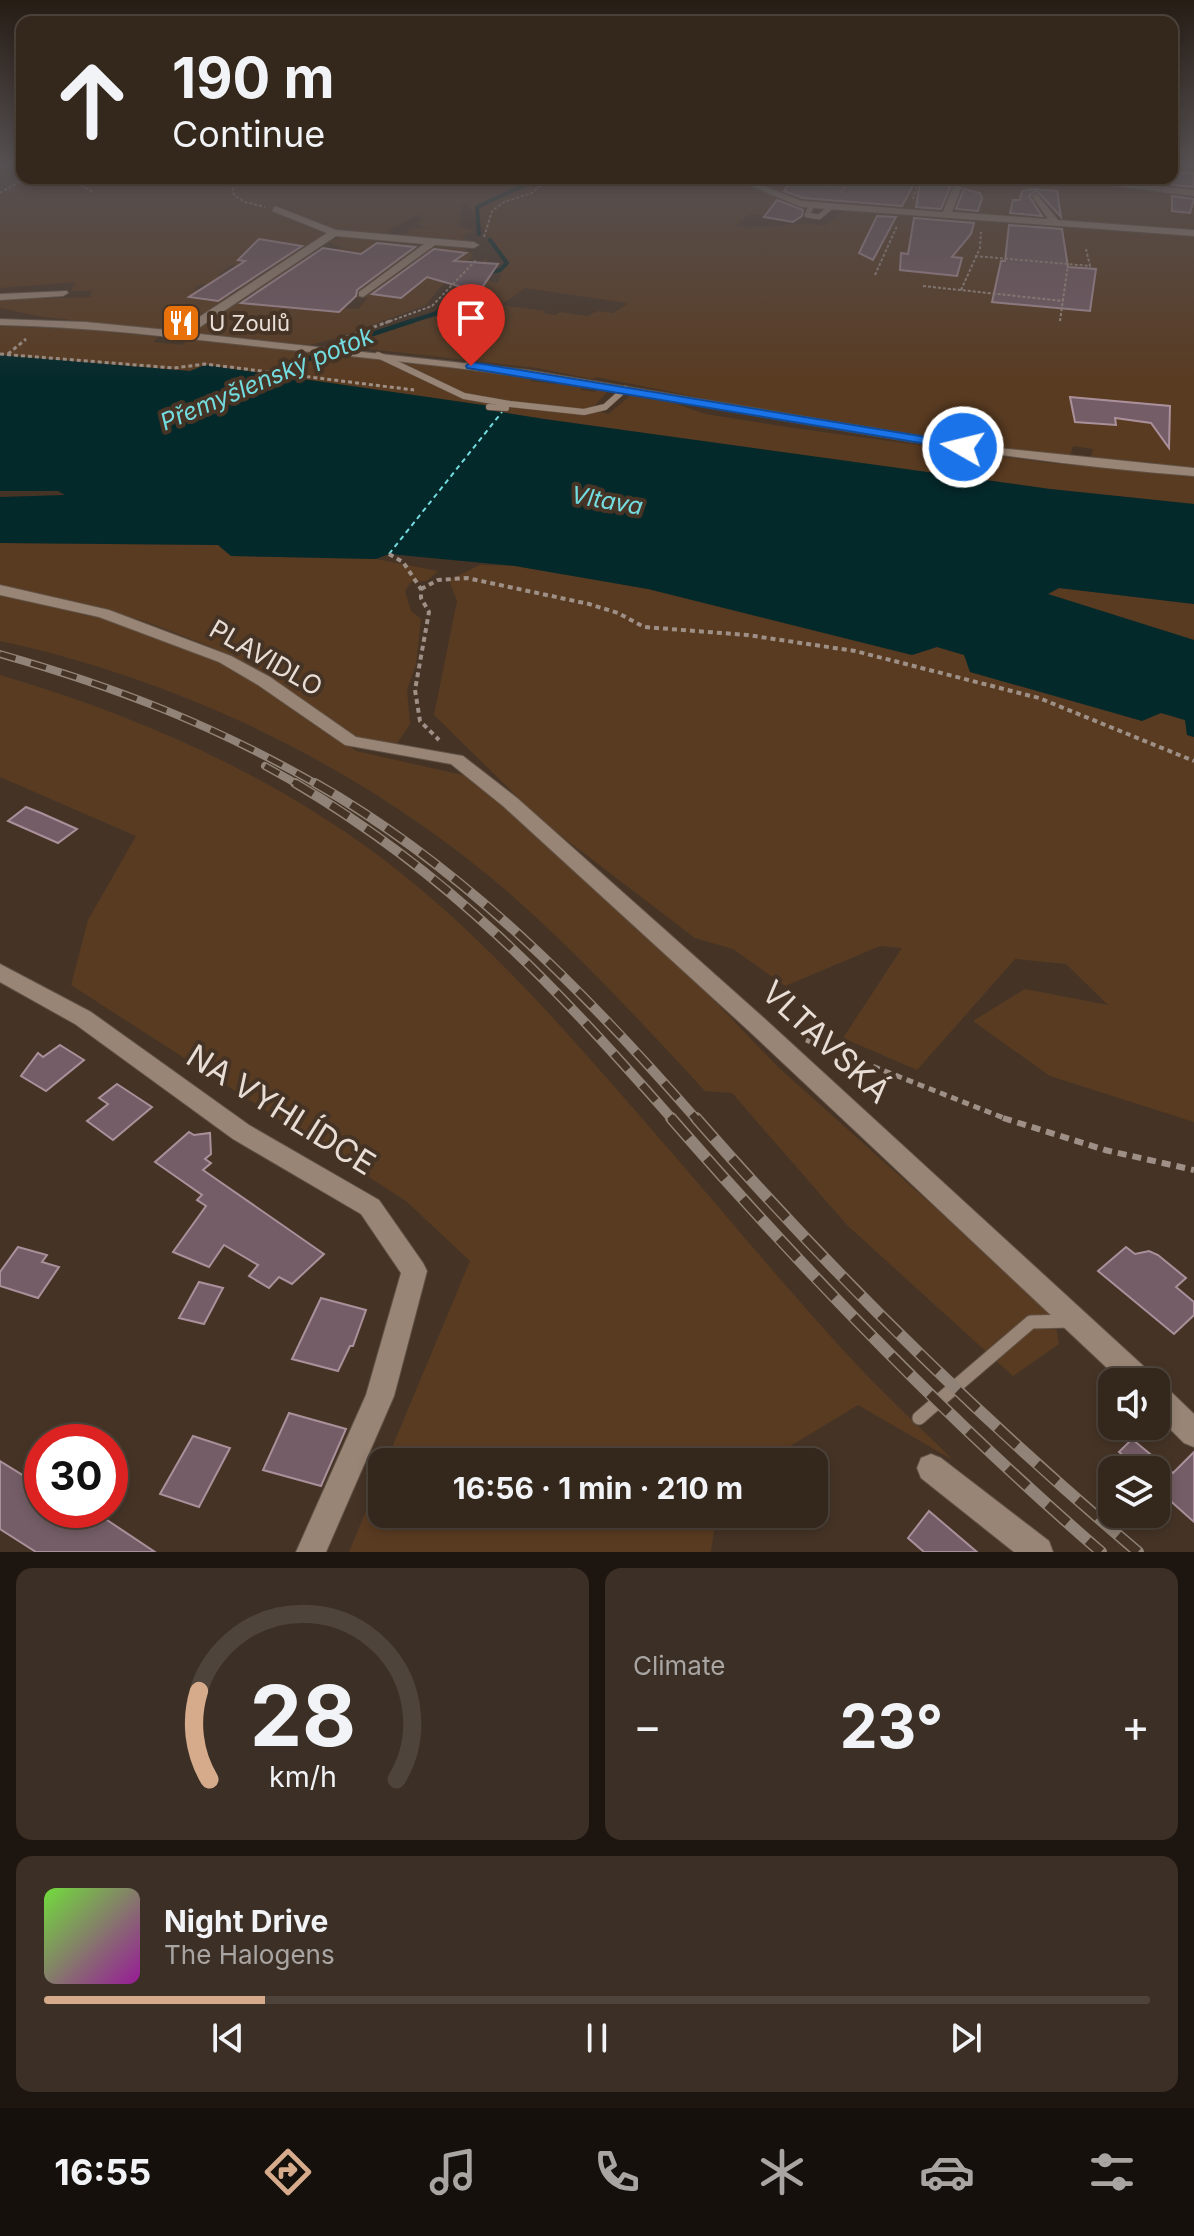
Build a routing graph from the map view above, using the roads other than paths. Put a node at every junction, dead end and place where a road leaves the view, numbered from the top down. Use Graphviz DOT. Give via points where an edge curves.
graph roads {
  1 [pos="326,238"];
  2 [pos="402,238"];
  3 [pos="434,241"];
  4 [pos="474,245"];
  5 [pos="63,293"];
  6 [pos="363,294"];
  7 [pos="0,297"];
  8 [pos="0,310"];
  9 [pos="0,322"];
  10 [pos="48,322"];
  11 [pos="180,335"];
  12 [pos="377,355"];
  13 [pos="625,389"];
  14 [pos="489,407"];
  15 [pos="506,408"];
  16 [pos="1194,472"];
  17 [pos="0,590"];
  18 [pos="457,760"];
  19 [pos="0,972"];
  20 [pos="1077,1320"];
  21 [pos="1127,1368"];
  22 [pos="1170,1410"];
  23 [pos="919,1418"];
  24 [pos="1194,1433"];
  25 [pos="931,1468"];
  26 [pos="311,1552"];
  27 [pos="1038,1552"];
  1 -- 11 [label="street"];
  2 -- 3 [label="street"];
  3 -- 4 [label="street"];
  3 -- 6 [label="street"];
  5 -- 7 [label="street"];
  8 -- 10 [label="street"];
  9 -- 10 [label="street"];
  10 -- 11 [label="street"];
  11 -- 12 [label="street"];
  12 -- 13 [label="street"];
  12 -- 15 [label="lane" via="464,396"];
  13 -- 15 [label="lane" via="605,407 584,412"];
  13 -- 16 [label="street" via="877,435 1130,469"];
  14 -- 15 [label="lane"];
  17 -- 18 [label="street, PLAVIDLO" via="104,613 225,659 351,741"];
  18 -- 20 [label="street, VLTAVSKÁ" via="546,834"];
  19 -- 26 [label="street, NA VYHLÍDCE" via="83,1018 241,1132 370,1207 414,1271 380,1396"];
  20 -- 21 [label="street, VLTAVSKÁ"];
  20 -- 23 [label="lane" via="1031,1322"];
  22 -- 24 [label="street"];
  25 -- 27 [label="street"];
}
